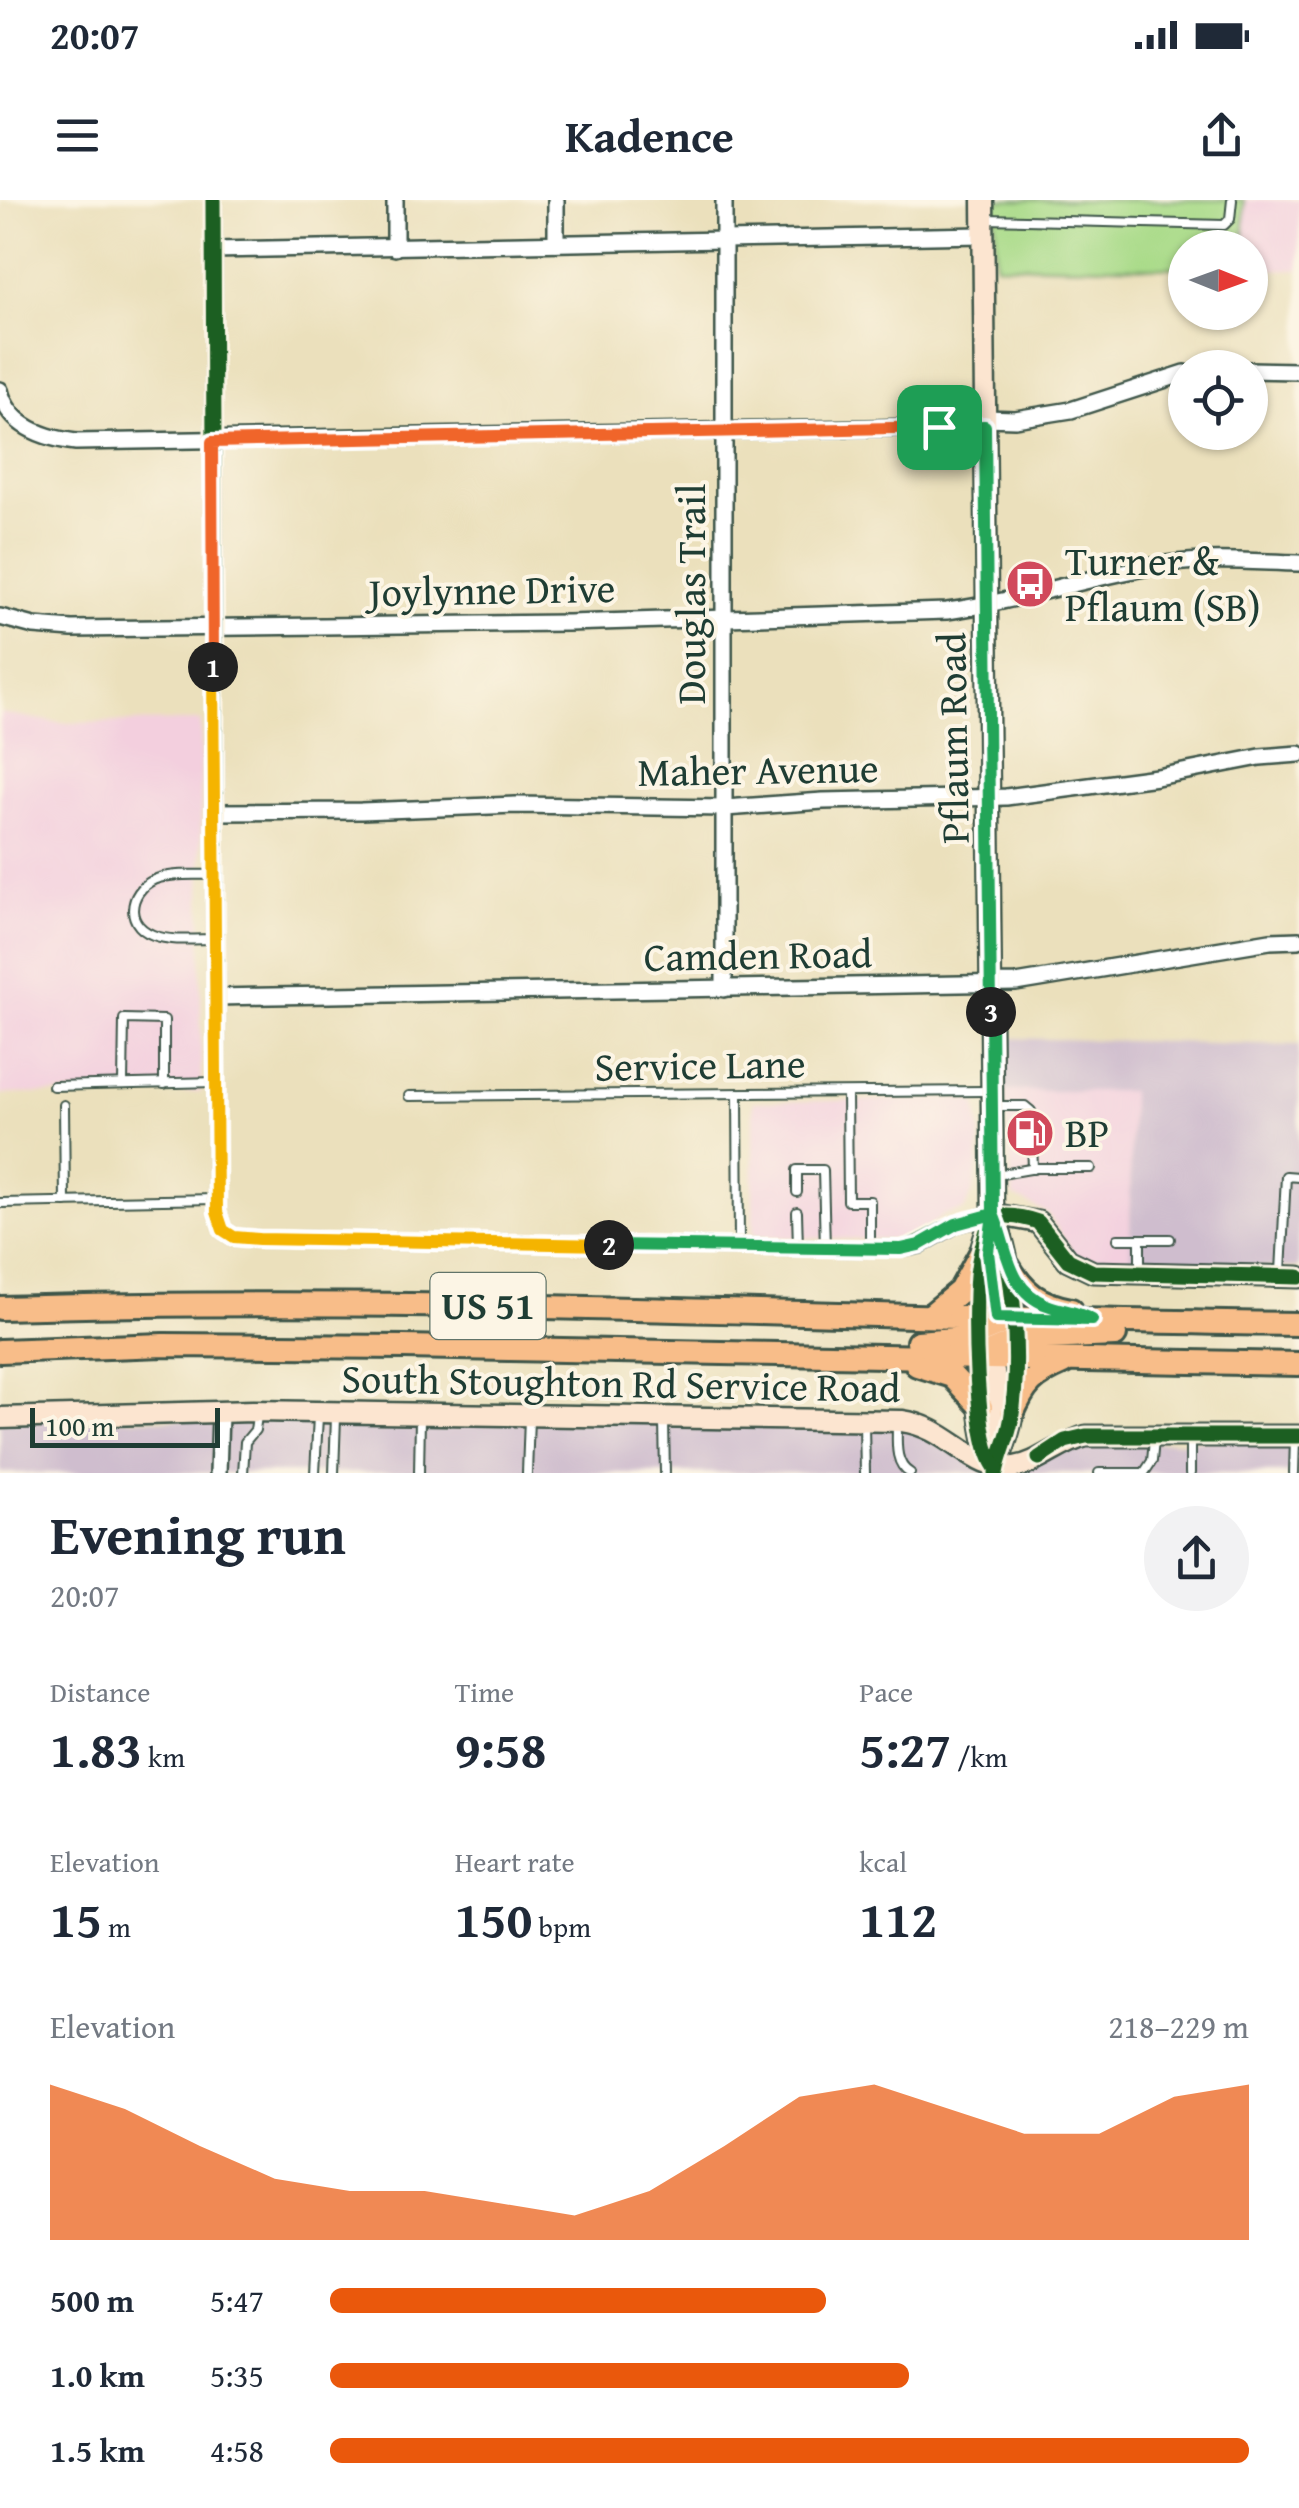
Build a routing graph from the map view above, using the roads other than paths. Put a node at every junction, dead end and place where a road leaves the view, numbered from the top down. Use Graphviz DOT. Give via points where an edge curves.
graph roads {
  1 [pos="212,200"];
  2 [pos="395,200"];
  3 [pos="556,200"];
  4 [pos="724,200"];
  5 [pos="1232,200"];
  6 [pos="983,218"];
  7 [pos="724,240"];
  8 [pos="556,243"];
  9 [pos="395,248"];
  10 [pos="213,250"];
  11 [pos="1268,370"];
  12 [pos="1299,371"];
  13 [pos="1168,379"];
  14 [pos="0,390"];
  15 [pos="985,422"];
  16 [pos="722,432"];
  17 [pos="212,442"];
  18 [pos="1299,564"];
  19 [pos="986,606"];
  20 [pos="0,617"];
  21 [pos="722,617"];
  22 [pos="212,627"];
  23 [pos="1299,754"];
  24 [pos="990,798"];
  25 [pos="724,808"];
  26 [pos="215,812"];
  27 [pos="215,876"];
  28 [pos="216,939"];
  29 [pos="1299,940"];
  30 [pos="991,984"];
  31 [pos="724,988"];
  32 [pos="216,997"];
  33 [pos="216,1082"];
  34 [pos="123,1084"];
  35 [pos="164,1084"];
  36 [pos="52,1086"];
  37 [pos="847,1094"];
  38 [pos="738,1095"];
  39 [pos="409,1096"];
  40 [pos="992,1098"];
  41 [pos="64,1105"];
  42 [pos="1033,1168"];
  43 [pos="1091,1168"];
  44 [pos="992,1176"];
  45 [pos="1299,1177"];
  46 [pos="797,1192"];
  47 [pos="217,1199"];
  48 [pos="65,1202"];
  49 [pos="0,1203"];
  50 [pos="797,1212"];
  51 [pos="993,1214"];
  52 [pos="1118,1239"];
  53 [pos="1140,1239"];
  54 [pos="1170,1239"];
  55 [pos="740,1246"];
  56 [pos="798,1248"];
  57 [pos="825,1248"];
  58 [pos="870,1250"];
  59 [pos="981,1252"];
  60 [pos="1008,1266"];
  61 [pos="1140,1274"];
  62 [pos="1290,1277"];
  63 [pos="0,1308"];
  64 [pos="932,1315"];
  65 [pos="1092,1320"];
  66 [pos="1253,1324"];
  67 [pos="1299,1324"];
  68 [pos="994,1338"];
  69 [pos="0,1351"];
  70 [pos="770,1354"];
  71 [pos="901,1356"];
  72 [pos="1067,1361"];
  73 [pos="1299,1364"];
  74 [pos="981,1408"];
  75 [pos="258,1411"];
  76 [pos="327,1412"];
  77 [pos="420,1413"];
  78 [pos="220,1414"];
  79 [pos="529,1414"];
  80 [pos="1012,1414"];
  81 [pos="664,1417"];
  82 [pos="0,1418"];
  83 [pos="864,1419"];
  84 [pos="897,1420"];
  85 [pos="1154,1436"];
  86 [pos="1297,1436"];
  87 [pos="1190,1437"];
  88 [pos="996,1471"];
  89 [pos="218,1473"];
  90 [pos="244,1473"];
  91 [pos="315,1473"];
  92 [pos="334,1473"];
  93 [pos="419,1473"];
  94 [pos="526,1473"];
  95 [pos="665,1473"];
  96 [pos="865,1473"];
  97 [pos="910,1473"];
  98 [pos="1099,1473"];
  99 [pos="1144,1473"];
  100 [pos="1190,1473"];
  101 [pos="1294,1473"];
  1 -- 10 [label="street"];
  2 -- 9 [label="street"];
  3 -- 8 [label="street"];
  4 -- 7 [label="street, Douglas Trail"];
  5 -- 6 [label="lane" via="1224,225"];
  6 -- 7 [label="street"];
  6 -- 15 [label="street, Pflaum Road"];
  7 -- 8 [label="street"];
  7 -- 16 [label="street, Douglas Trail"];
  8 -- 9 [label="street"];
  9 -- 10 [label="street"];
  10 -- 17 [label="street"];
  11 -- 12 [label="street"];
  13 -- 15 [label="street" via="1071,410"];
  14 -- 17 [label="street" via="20,422 40,434 76,442"];
  15 -- 16 [label="street"];
  15 -- 19 [label="street, Pflaum Road"];
  16 -- 17 [label="street"];
  16 -- 21 [label="street, Douglas Trail"];
  17 -- 22 [label="street"];
  18 -- 19 [label="street, Joylynne Drive" via="1168,564"];
  19 -- 21 [label="street, Joylynne Drive"];
  19 -- 24 [label="street, Pflaum Road"];
  20 -- 22 [label="street, Joylynne Drive" via="72,628"];
  21 -- 22 [label="street, Joylynne Drive"];
  21 -- 25 [label="street, Douglas Trail"];
  22 -- 26 [label="street"];
  23 -- 24 [label="street, Maher Avenue"];
  24 -- 25 [label="street, Maher Avenue"];
  24 -- 30 [label="street, Pflaum Road"];
  25 -- 26 [label="street, Maher Avenue"];
  25 -- 31 [label="street, Douglas Trail"];
  26 -- 27 [label="street"];
  27 -- 28 [label="street"];
  27 -- 28 [label="lane" via="159,878 139,890 132,912 137,924 157,936"];
  28 -- 32 [label="street"];
  29 -- 30 [label="street, Camden Road"];
  30 -- 31 [label="street, Camden Road"];
  30 -- 40 [label="street, Pflaum Road"];
  31 -- 32 [label="street, Camden Road"];
  32 -- 33 [label="street"];
  33 -- 35 [label="lane"];
  33 -- 47 [label="street"];
  34 -- 35 [label="lane"];
  34 -- 35 [label="lane" via="124,1019 164,1020"];
  34 -- 36 [label="lane"];
  37 -- 38 [label="lane, Service Lane"];
  37 -- 40 [label="lane, Service Lane"];
  37 -- 58 [label="lane" via="848,1201 870,1201"];
  38 -- 39 [label="lane, Service Lane"];
  38 -- 55 [label="lane"];
  40 -- 42 [label="lane" via="1031,1111"];
  40 -- 44 [label="street, Pflaum Road"];
  41 -- 48 [label="lane"];
  42 -- 43 [label="lane"];
  42 -- 44 [label="lane"];
  44 -- 51 [label="street, Pflaum Road"];
  45 -- 62 [label="lane" via="1286,1176"];
  46 -- 57 [label="lane" via="797,1170 824,1170"];
  47 -- 48 [label="lane"];
  47 -- 55 [label="street" via="220,1222 234,1237"];
  48 -- 49 [label="lane"];
  50 -- 56 [label="lane"];
  51 -- 58 [label="street" via="956,1224 919,1245"];
  51 -- 59 [label="street, Pflaum Road"];
  51 -- 60 [label="street, Pflaum Road"];
  51 -- 61 [label="street" via="1038,1222 1084,1270"];
  51 -- 68 [label="street" via="988,1252"];
  52 -- 53 [label="lane"];
  53 -- 54 [label="lane"];
  53 -- 61 [label="lane"];
  55 -- 56 [label="street"];
  56 -- 57 [label="street"];
  57 -- 58 [label="street"];
  59 -- 64 [label="main road" via="960,1292"];
  59 -- 68 [label="street, Pflaum Road"];
  60 -- 65 [label="main road" via="1028,1295"];
  60 -- 68 [label="street, Pflaum Road"];
  61 -- 62 [label="street"];
  63 -- 64 [label="main road, US 51" via="287,1303"];
  64 -- 68 [label="main road, US 51"];
  65 -- 66 [label="main road, US 51"];
  65 -- 68 [label="main road, US 51"];
  66 -- 67 [label="main road, US 51"];
  66 -- 68 [label="main road" via="1197,1333"];
  68 -- 70 [label="main road"];
  68 -- 71 [label="main road, US 51"];
  68 -- 72 [label="main road, US 51"];
  68 -- 74 [label="street, Pflaum Road"];
  68 -- 80 [label="street, Pflaum Road"];
  68 -- 88 [label="street"];
  69 -- 70 [label="main road, US 51" via="276,1345"];
  70 -- 71 [label="main road, US 51"];
  71 -- 74 [label="main road" via="952,1376"];
  72 -- 73 [label="main road, US 51"];
  72 -- 80 [label="main road" via="1030,1381"];
  74 -- 88 [label="street, Pflaum Road" via="986,1451"];
  75 -- 76 [label="street, South Stoughton Rd Service Road"];
  75 -- 78 [label="street, South Stoughton Rd Service Road"];
  75 -- 90 [label="lane" via="245,1442"];
  76 -- 77 [label="street, South Stoughton Rd Service Road"];
  76 -- 91 [label="lane"];
  76 -- 92 [label="lane"];
  77 -- 79 [label="street, South Stoughton Rd Service Road"];
  77 -- 93 [label="lane"];
  78 -- 82 [label="street, South Stoughton Rd Service Road"];
  78 -- 89 [label="street"];
  79 -- 81 [label="street, South Stoughton Rd Service Road"];
  79 -- 94 [label="lane"];
  80 -- 88 [label="street, Pflaum Road"];
  81 -- 83 [label="street, South Stoughton Rd Service Road"];
  81 -- 95 [label="lane"];
  83 -- 84 [label="street, South Stoughton Rd Service Road"];
  83 -- 96 [label="lane"];
  84 -- 88 [label="street, South Stoughton Rd Service Road" via="932,1428"];
  84 -- 97 [label="lane" via="899,1458"];
  85 -- 87 [label="street"];
  85 -- 88 [label="street" via="1086,1436 1028,1464"];
  85 -- 99 [label="lane"];
  86 -- 87 [label="street"];
  86 -- 101 [label="lane"];
  87 -- 100 [label="lane"];
  98 -- 99 [label="lane"];
}
